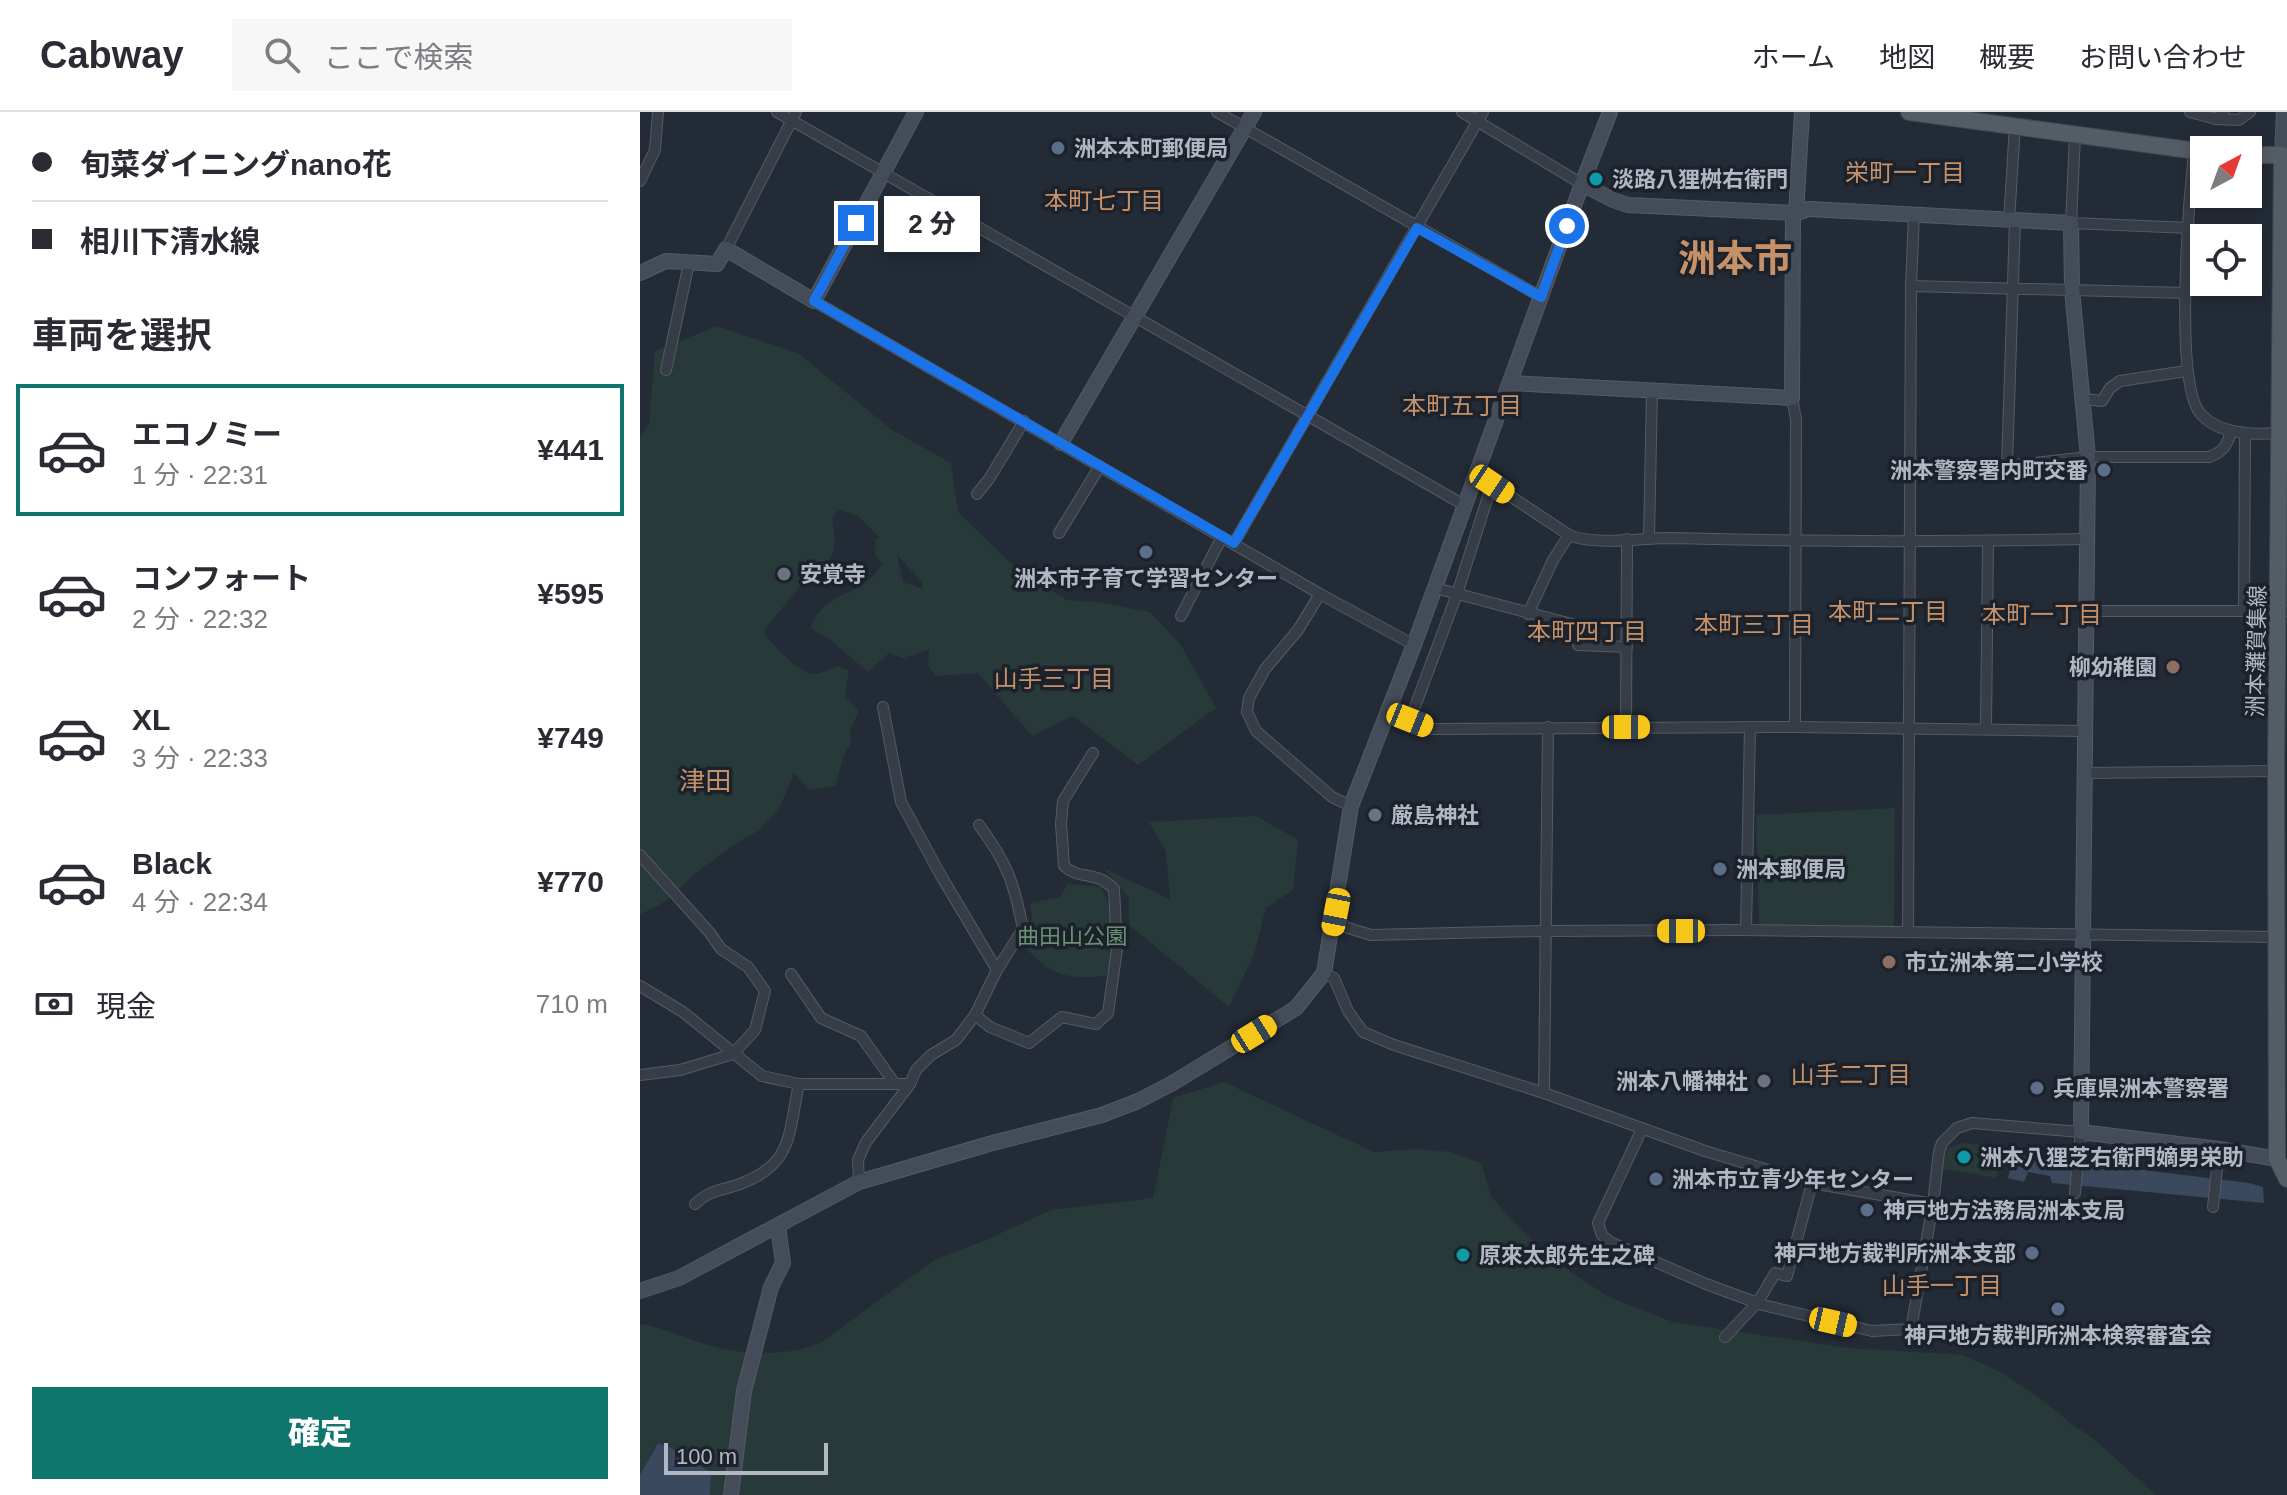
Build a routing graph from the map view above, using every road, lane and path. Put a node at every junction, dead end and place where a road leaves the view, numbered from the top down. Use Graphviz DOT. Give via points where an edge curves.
graph roads {
  1 [pos="658,112"];
  2 [pos="777,112"];
  3 [pos="916,112"];
  4 [pos="1217,112"];
  5 [pos="1254,112"];
  6 [pos="1462,112"];
  7 [pos="1610,112"];
  8 [pos="1802,112"];
  9 [pos="1909,112"];
  10 [pos="2190,112"];
  11 [pos="2250,112"];
  12 [pos="2284,112"];
  13 [pos="2220,115"];
  14 [pos="794,116"];
  15 [pos="1480,116"];
  16 [pos="2015,126"];
  17 [pos="1245,128"];
  18 [pos="2075,135"];
  19 [pos="2190,151"];
  20 [pos="2262,155"];
  21 [pos="2285,155"];
  22 [pos="883,172"];
  23 [pos="640,181"];
  24 [pos="1582,184"];
  25 [pos="1795,213"];
  26 [pos="1914,215"];
  27 [pos="2012,221"];
  28 [pos="2071,223"];
  29 [pos="1417,228"];
  30 [pos="2190,228"];
  31 [pos="2284,232"];
  32 [pos="726,249"];
  33 [pos="689,263"];
  34 [pos="640,273"];
  35 [pos="1911,286"];
  36 [pos="2012,288"];
  37 [pos="2072,290"];
  38 [pos="2186,293"];
  39 [pos="1541,297"];
  40 [pos="814,301"];
  41 [pos="1135,315"];
  42 [pos="666,370"];
  43 [pos="2186,371"];
  44 [pos="1510,383"];
  45 [pos="1652,390"];
  46 [pos="1792,398"];
  47 [pos="2085,399"];
  48 [pos="1308,415"];
  49 [pos="1024,421"];
  50 [pos="2231,431"];
  51 [pos="2245,434"];
  52 [pos="2282,441"];
  53 [pos="1061,443"];
  54 [pos="2088,457"];
  55 [pos="1100,466"];
  56 [pos="1475,477"];
  57 [pos="1492,484"];
  58 [pos="977,494"];
  59 [pos="1464,505"];
  60 [pos="1059,533"];
  61 [pos="1569,535"];
  62 [pos="1222,537"];
  63 [pos="1649,538"];
  64 [pos="1627,539"];
  65 [pos="1908,539"];
  66 [pos="2086,539"];
  67 [pos="1796,541"];
  68 [pos="1988,541"];
  69 [pos="1234,543"];
  70 [pos="1443,590"];
  71 [pos="1320,594"];
  72 [pos="1457,594"];
  73 [pos="2283,610"];
  74 [pos="2085,611"];
  75 [pos="2244,611"];
  76 [pos="1528,614"];
  77 [pos="1181,616"];
  78 [pos="1414,645"];
  79 [pos="1627,647"];
  80 [pos="883,707"];
  81 [pos="1386,711"];
  82 [pos="1410,720"];
  83 [pos="1548,727"];
  84 [pos="1626,727"];
  85 [pos="1750,727"];
  86 [pos="1795,727"];
  87 [pos="1909,729"];
  88 [pos="1986,729"];
  89 [pos="2085,731"];
  90 [pos="1093,753"];
  91 [pos="2084,773"];
  92 [pos="2280,778"];
  93 [pos="1351,806"];
  94 [pos="979,825"];
  95 [pos="640,855"];
  96 [pos="1336,912"];
  97 [pos="1746,930"];
  98 [pos="1546,931"];
  99 [pos="1908,932"];
  100 [pos="2083,935"];
  101 [pos="2276,937"];
  102 [pos="997,970"];
  103 [pos="1324,973"];
  104 [pos="791,974"];
  105 [pos="640,986"];
  106 [pos="975,1015"];
  107 [pos="733,1054"];
  108 [pos="640,1075"];
  109 [pos="799,1084"];
  110 [pos="895,1084"];
  111 [pos="910,1084"];
  112 [pos="1544,1093"];
  113 [pos="1642,1129"];
  114 [pos="2081,1132"];
  115 [pos="2219,1149"];
  116 [pos="2277,1159"];
  117 [pos="2287,1179"];
  118 [pos="859,1182"];
  119 [pos="1812,1183"];
  120 [pos="2075,1193"];
  121 [pos="695,1204"];
  122 [pos="1933,1204"];
  123 [pos="2213,1207"];
  124 [pos="778,1226"];
  125 [pos="640,1291"];
  126 [pos="1758,1302"];
  127 [pos="1725,1337"];
  128 [pos="731,1495"];
  1 -- 23 [label="street" via="655,150"];
  2 -- 14 [label="street"];
  3 -- 22 [label="street"];
  4 -- 17 [label="street"];
  5 -- 17 [label="street"];
  6 -- 15 [label="street"];
  7 -- 24 [label="street"];
  8 -- 25 [label="street"];
  9 -- 16 [label="main road"];
  10 -- 13 [label="street"];
  11 -- 13 [label="street" via="2239,120"];
  12 -- 21 [label="street"];
  14 -- 22 [label="street"];
  14 -- 32 [label="street"];
  15 -- 24 [label="street"];
  15 -- 29 [label="street"];
  16 -- 18 [label="main road"];
  16 -- 27 [label="street"];
  17 -- 29 [label="street"];
  17 -- 41 [label="street"];
  18 -- 19 [label="main road"];
  18 -- 28 [label="street"];
  20 -- 21 [label="main road"];
  21 -- 31 [label="main road, 洲本灘賀集線"];
  22 -- 40 [label="street"];
  22 -- 41 [label="street"];
  24 -- 25 [label="street" via="1628,205"];
  24 -- 39 [label="street"];
  25 -- 26 [label="street" via="1809,209"];
  25 -- 46 [label="street"];
  26 -- 27 [label="street"];
  26 -- 35 [label="street"];
  27 -- 28 [label="street"];
  27 -- 36 [label="street"];
  28 -- 30 [label="street"];
  28 -- 37 [label="street"];
  29 -- 39 [label="street"];
  29 -- 48 [label="street"];
  30 -- 38 [label="street"];
  31 -- 52 [label="main road, 洲本灘賀集線"];
  32 -- 33 [label="street" via="717,264"];
  32 -- 40 [label="street"];
  33 -- 34 [label="street" via="666,261"];
  33 -- 42 [label="street"];
  35 -- 36 [label="street"];
  35 -- 65 [label="street"];
  36 -- 37 [label="street"];
  36 -- 54 [label="street" via="2007,466"];
  37 -- 38 [label="street"];
  37 -- 47 [label="street"];
  38 -- 43 [label="street"];
  39 -- 44 [label="street"];
  40 -- 49 [label="street"];
  41 -- 48 [label="street"];
  41 -- 53 [label="street"];
  43 -- 47 [label="street" via="2120,381 2102,401"];
  43 -- 50 [label="street" via="2200,413"];
  44 -- 45 [label="street"];
  44 -- 56 [label="street"];
  45 -- 46 [label="street"];
  45 -- 63 [label="street"];
  46 -- 67 [label="street"];
  47 -- 54 [label="street"];
  48 -- 59 [label="street"];
  48 -- 69 [label="street"];
  49 -- 53 [label="street"];
  49 -- 58 [label="street"];
  50 -- 51 [label="street"];
  50 -- 54 [label="street" via="2221,453 2209,457"];
  51 -- 52 [label="street"];
  51 -- 75 [label="street"];
  52 -- 73 [label="main road, 洲本灘賀集線"];
  53 -- 55 [label="street"];
  54 -- 66 [label="street"];
  55 -- 60 [label="street"];
  55 -- 62 [label="street"];
  56 -- 57 [label="street"];
  56 -- 59 [label="street"];
  57 -- 61 [label="street"];
  57 -- 72 [label="street"];
  59 -- 78 [label="street"];
  61 -- 64 [label="street"];
  61 -- 76 [label="street"];
  62 -- 69 [label="street"];
  62 -- 77 [label="street"];
  63 -- 64 [label="street"];
  63 -- 67 [label="street"];
  64 -- 79 [label="street"];
  65 -- 67 [label="street"];
  65 -- 68 [label="street"];
  65 -- 87 [label="street"];
  66 -- 68 [label="street"];
  66 -- 74 [label="street"];
  67 -- 86 [label="street"];
  68 -- 88 [label="street"];
  69 -- 71 [label="street"];
  70 -- 72 [label="street"];
  71 -- 78 [label="street"];
  71 -- 93 [label="street" via="1265,669 1247,712 1256,731 1332,797"];
  72 -- 76 [label="street"];
  72 -- 82 [label="street"];
  73 -- 75 [label="street"];
  73 -- 92 [label="main road, 洲本灘賀集線"];
  74 -- 75 [label="street"];
  74 -- 89 [label="street"];
  76 -- 79 [label="street" via="1579,626 1578,645"];
  78 -- 81 [label="street"];
  79 -- 84 [label="street"];
  80 -- 102 [label="street" via="901,802"];
  81 -- 82 [label="street"];
  81 -- 93 [label="street"];
  82 -- 83 [label="street" via="1432,729"];
  83 -- 84 [label="street"];
  83 -- 98 [label="street"];
  84 -- 85 [label="street"];
  85 -- 86 [label="street"];
  85 -- 97 [label="street"];
  86 -- 87 [label="street"];
  87 -- 88 [label="street"];
  87 -- 99 [label="street"];
  88 -- 89 [label="street"];
  89 -- 91 [label="street"];
  90 -- 106 [label="street" via="1063,801 1061,824 1064,866 1072,873 1102,878 1114,889 1117,949 1108,1013 1096,1024 1062,1017 1029,1043"];
  91 -- 92 [label="street"];
  91 -- 100 [label="street"];
  92 -- 101 [label="main road, 洲本灘賀集線"];
  93 -- 96 [label="street"];
  94 -- 102 [label="street" via="1014,885 1023,929"];
  95 -- 107 [label="street" via="765,991 755,1030"];
  96 -- 98 [label="street" via="1345,927 1371,935"];
  96 -- 103 [label="street"];
  97 -- 98 [label="street"];
  97 -- 99 [label="street"];
  98 -- 112 [label="street"];
  99 -- 100 [label="street"];
  100 -- 101 [label="street"];
  100 -- 114 [label="street"];
  101 -- 116 [label="main road, 洲本灘賀集線"];
  102 -- 106 [label="street"];
  103 -- 112 [label="street" via="1334,978 1363,1032"];
  103 -- 118 [label="street" via="1296,1008 1138,1101"];
  104 -- 110 [label="street" via="821,1018 861,1036"];
  105 -- 107 [label="street" via="683,1012"];
  106 -- 111 [label="street" via="956,1040 916,1070"];
  107 -- 108 [label="street"];
  107 -- 109 [label="street" via="762,1076"];
  109 -- 110 [label="street"];
  109 -- 121 [label="street" via="781,1158 754,1179 707,1193"];
  110 -- 111 [label="street"];
  111 -- 118 [label="street" via="866,1142 858,1160"];
  112 -- 113 [label="street"];
  113 -- 119 [label="street"];
  113 -- 126 [label="street" via="1598,1223 1602,1235"];
  114 -- 115 [label="street"];
  114 -- 120 [label="street"];
  114 -- 122 [label="street" via="1972,1123 1957,1128 1939,1152"];
  115 -- 116 [label="street"];
  115 -- 123 [label="street"];
  116 -- 117 [label="main road, 洲本灘賀集線"];
  118 -- 124 [label="street"];
  119 -- 122 [label="street"];
  119 -- 126 [label="street" via="1787,1276 1775,1273"];
  122 -- 126 [label="street" via="1911,1329 1872,1331"];
  124 -- 125 [label="street" via="679,1278"];
  124 -- 128 [label="street" via="783,1263 771,1287 744,1391"];
  126 -- 127 [label="street"];
}
